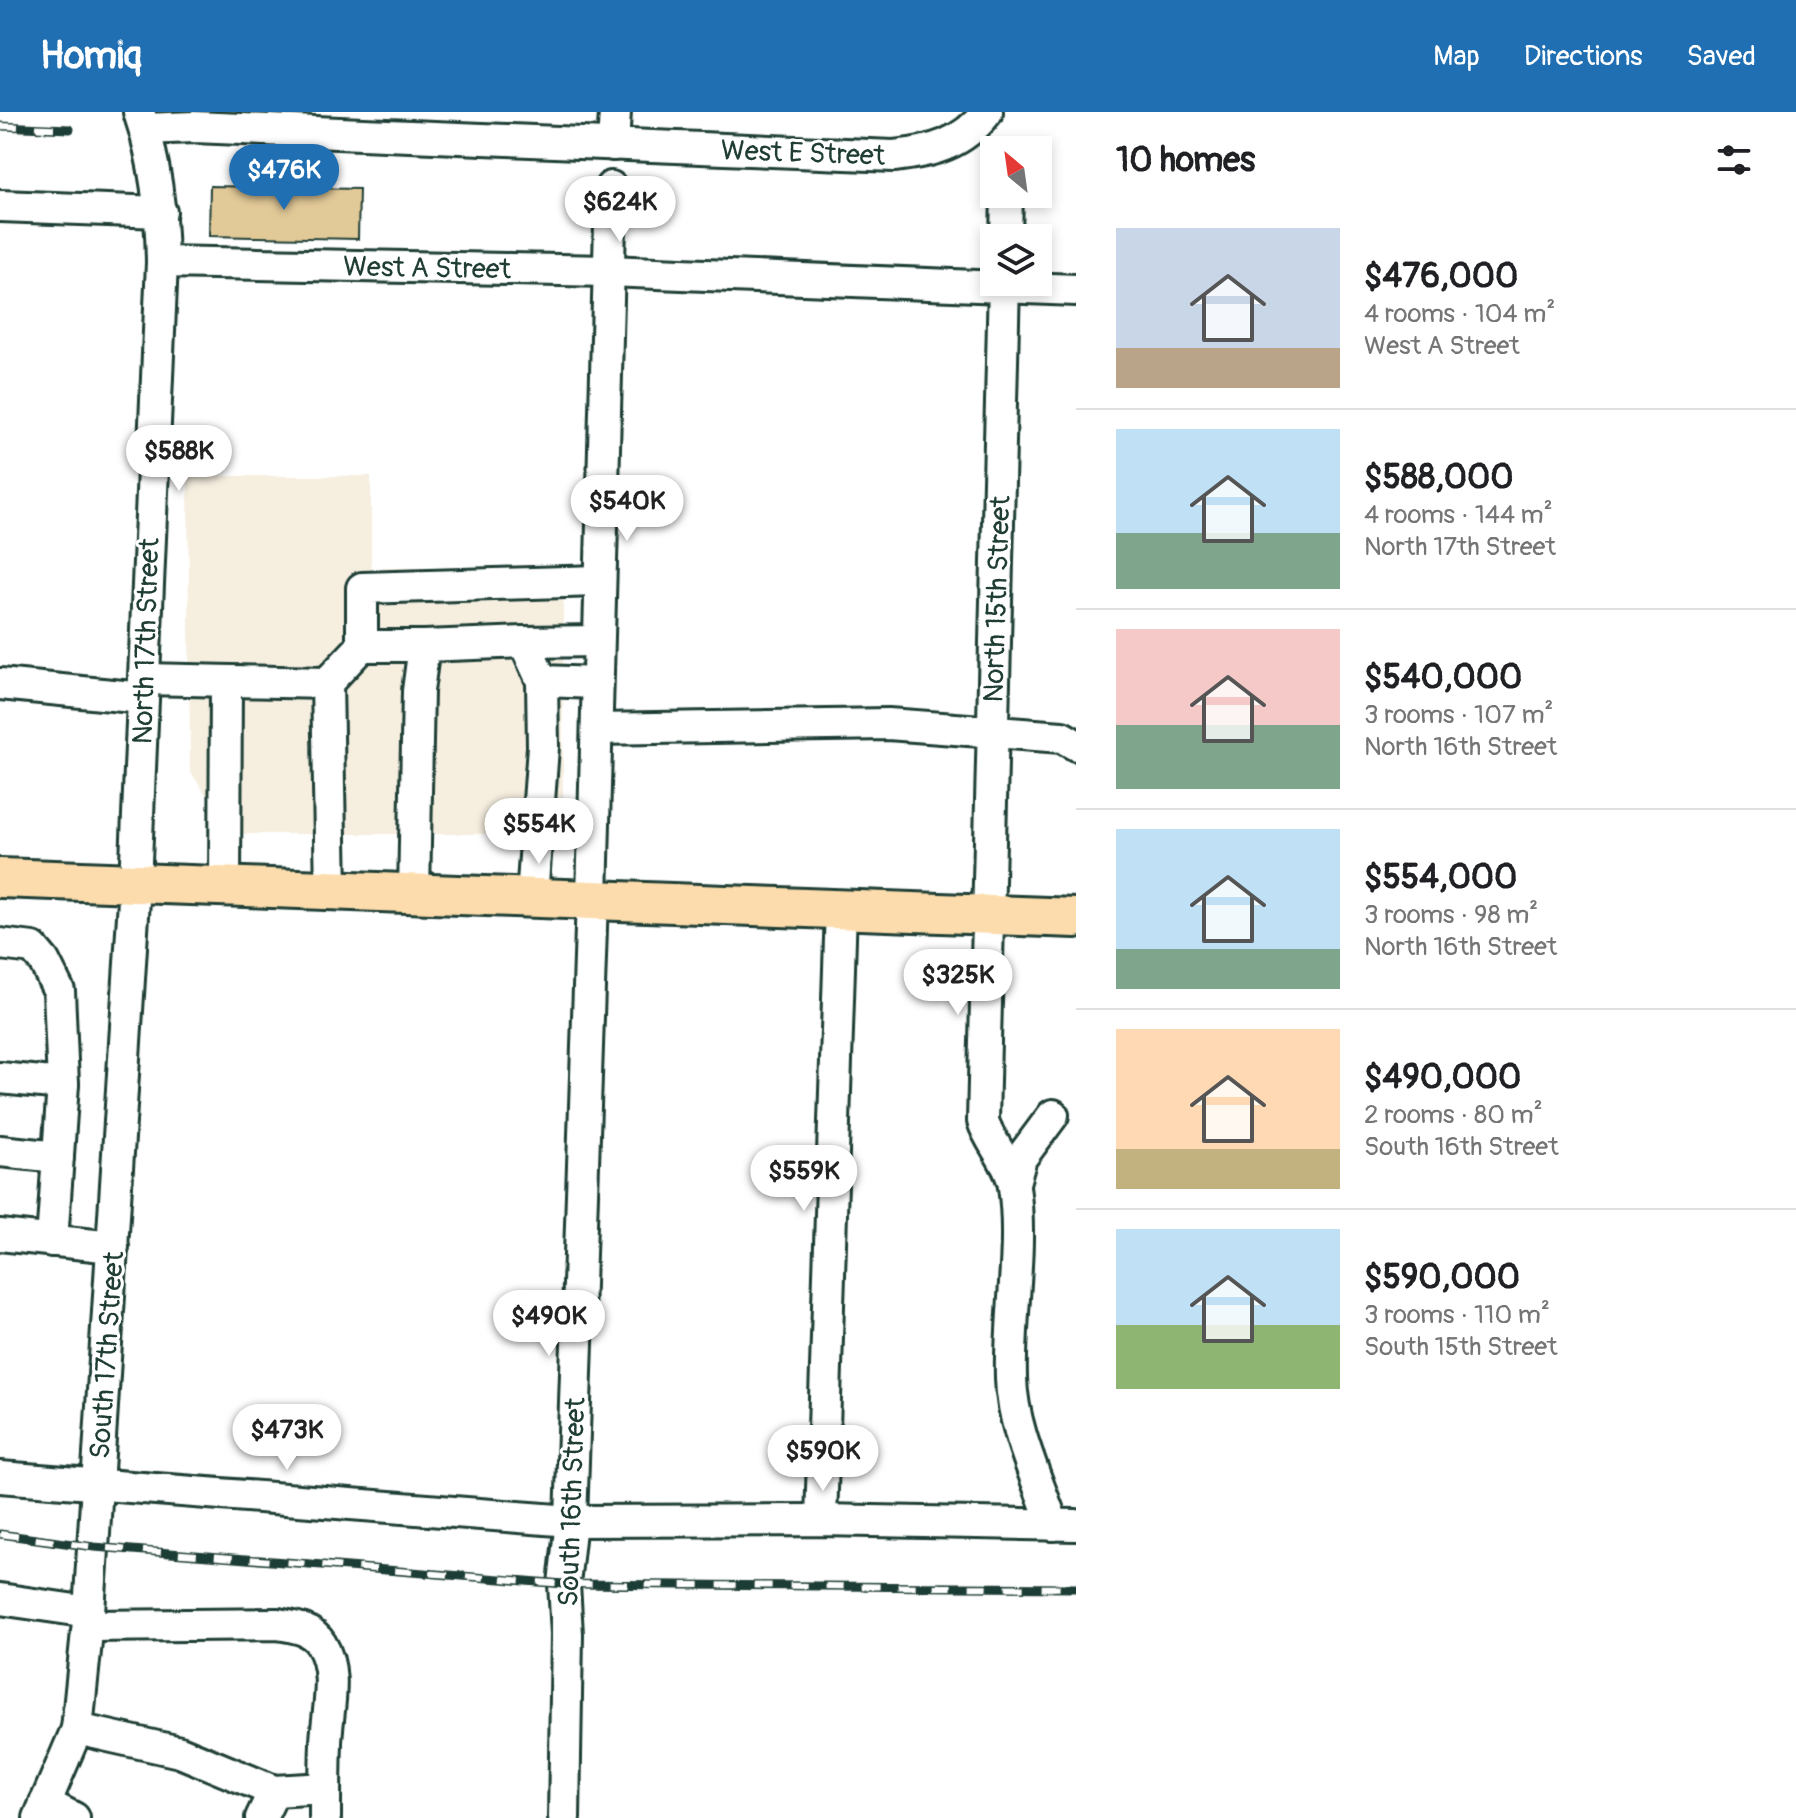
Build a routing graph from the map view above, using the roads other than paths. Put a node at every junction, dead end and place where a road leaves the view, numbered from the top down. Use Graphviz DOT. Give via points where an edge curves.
graph roads {
  1 [pos="615,112"];
  2 [pos="981,120"];
  3 [pos="142,121"];
  4 [pos="613,145"];
  5 [pos="611,187"];
  6 [pos="0,206"];
  7 [pos="161,212"];
  8 [pos="162,262"];
  9 [pos="608,271"];
  10 [pos="980,284"];
  11 [pos="1052,288"];
  12 [pos="1076,290"];
  13 [pos="1004,296"];
  14 [pos="599,581"];
  15 [pos="598,641"];
  16 [pos="524,642"];
  17 [pos="362,646"];
  18 [pos="424,646"];
  19 [pos="226,681"];
  20 [pos="542,681"];
  21 [pos="327,683"];
  22 [pos="597,683"];
  23 [pos="0,684"];
  24 [pos="143,689"];
  25 [pos="597,729"];
  26 [pos="992,731"];
  27 [pos="1076,745"];
  28 [pos="0,878"];
  29 [pos="135,884"];
  30 [pos="225,887"];
  31 [pos="331,890"];
  32 [pos="414,893"];
  33 [pos="532,897"];
  34 [pos="592,898"];
  35 [pos="841,908"];
  36 [pos="987,915"];
  37 [pos="1076,918"];
  38 [pos="0,944"];
  39 [pos="0,1078"];
  40 [pos="63,1084"];
  41 [pos="1053,1115"];
  42 [pos="0,1151"];
  43 [pos="58,1157"];
  44 [pos="1014,1183"];
  45 [pos="0,1235"];
  46 [pos="52,1241"];
  47 [pos="113,1247"];
  48 [pos="0,1477"];
  49 [pos="98,1485"];
  50 [pos="821,1520"];
  51 [pos="571,1521"];
  52 [pos="1064,1525"];
  53 [pos="0,1599"];
  54 [pos="89,1619"];
  55 [pos="77,1729"];
  56 [pos="325,1788"];
  57 [pos="274,1791"];
  58 [pos="42,1811"];
  59 [pos="74,1818"];
  60 [pos="261,1818"];
  61 [pos="325,1818"];
  62 [pos="564,1818"];
  1 -- 4 [label="street"];
  2 -- 4 [label="street, West E Street" via="951,144 894,156"];
  3 -- 4 [label="street, West E Street"];
  3 -- 7 [label="street, North 17th Street"];
  5 -- 9 [label="street, South 16th Street"];
  6 -- 7 [label="street"];
  7 -- 8 [label="street, North 17th Street"];
  8 -- 9 [label="street, West A Street"];
  8 -- 24 [label="street, North 17th Street"];
  9 -- 10 [label="street, West A Street"];
  9 -- 14 [label="street, South 16th Street"];
  11 -- 12 [label="street, West A Street"];
  13 -- 26 [label="street, North 15th Street"];
  14 -- 15 [label="street, South 16th Street"];
  14 -- 17 [label="street" via="362,588"];
  15 -- 16 [label="street"];
  15 -- 22 [label="street, South 16th Street"];
  16 -- 18 [label="street"];
  16 -- 20 [label="street"];
  17 -- 18 [label="street"];
  17 -- 21 [label="street"];
  18 -- 32 [label="street" via="418,691"];
  19 -- 21 [label="street"];
  19 -- 24 [label="street"];
  19 -- 30 [label="street"];
  20 -- 22 [label="street"];
  20 -- 33 [label="street" via="543,747"];
  21 -- 31 [label="street"];
  22 -- 25 [label="street, South 16th Street"];
  23 -- 24 [label="street"];
  24 -- 29 [label="street, North 17th Street"];
  25 -- 26 [label="street" via="888,724"];
  25 -- 34 [label="street, South 16th Street"];
  26 -- 27 [label="street" via="1062,737"];
  26 -- 36 [label="street, North 15th Street"];
  28 -- 29 [label="main road"];
  29 -- 30 [label="main road"];
  29 -- 47 [label="street, South 17th Street"];
  30 -- 31 [label="main road"];
  31 -- 32 [label="main road"];
  32 -- 33 [label="main road"];
  33 -- 34 [label="main road"];
  34 -- 35 [label="main road"];
  34 -- 51 [label="street, South 16th Street"];
  35 -- 36 [label="main road"];
  35 -- 50 [label="street"];
  36 -- 37 [label="main road"];
  36 -- 44 [label="street, North 15th Street" via="983,1121"];
  38 -- 40 [label="street" via="33,948 59,991"];
  39 -- 40 [label="street"];
  40 -- 43 [label="street"];
  41 -- 44 [label="street" via="1021,1158"];
  42 -- 43 [label="street"];
  43 -- 46 [label="street"];
  44 -- 52 [label="street" via="1013,1407"];
  45 -- 46 [label="street"];
  46 -- 47 [label="street"];
  47 -- 49 [label="street, South 17th Street"];
  48 -- 49 [label="street"];
  49 -- 51 [label="street"];
  49 -- 54 [label="street, South 17th Street"];
  50 -- 51 [label="street"];
  50 -- 52 [label="street"];
  51 -- 62 [label="street, South 16th Street" via="564,1584"];
  53 -- 54 [label="street"];
  54 -- 55 [label="street, South 17th Street"];
  54 -- 56 [label="street" via="303,1628 320,1642 328,1659"];
  55 -- 57 [label="street" via="180,1752"];
  55 -- 58 [label="street, South 17th Street"];
  56 -- 57 [label="street"];
  56 -- 61 [label="street"];
  57 -- 60 [label="street"];
  58 -- 59 [label="street"];
}
